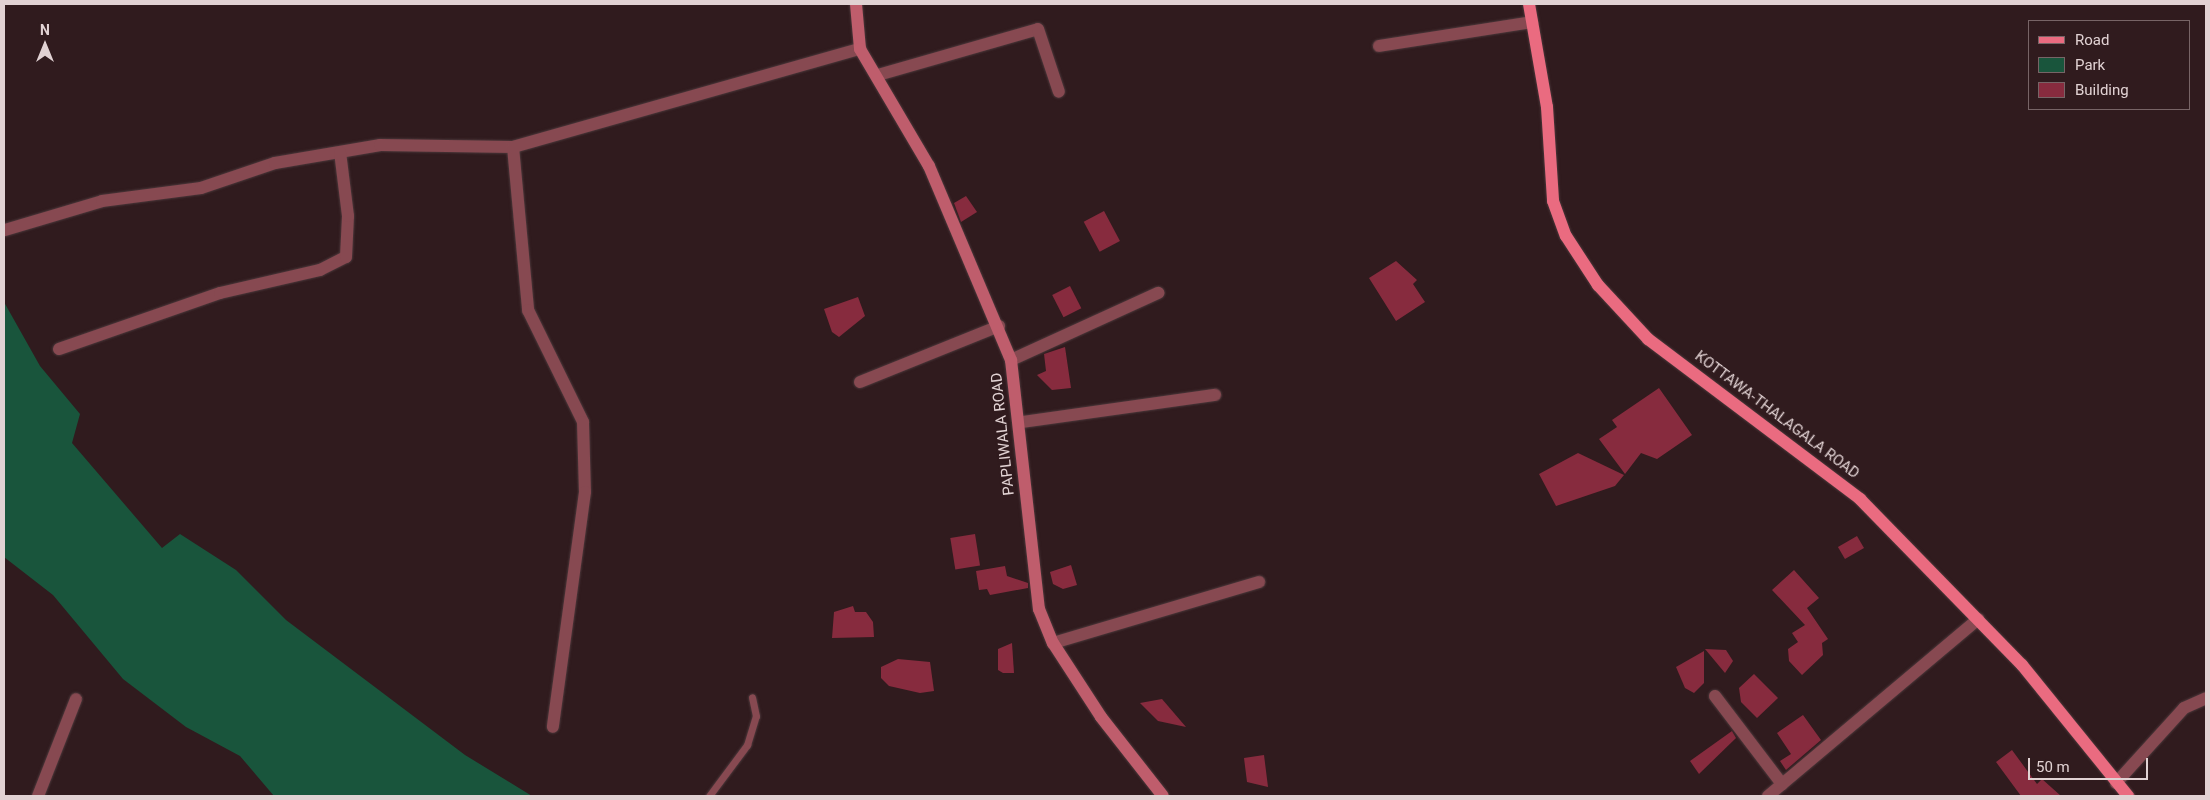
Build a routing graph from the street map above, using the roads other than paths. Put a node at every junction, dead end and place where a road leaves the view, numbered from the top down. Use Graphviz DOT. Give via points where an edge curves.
graph roads {
  1 [pos="856,4"];
  2 [pos="1528,4"];
  3 [pos="1532,22"];
  4 [pos="1379,46"];
  5 [pos="860,49"];
  6 [pos="878,75"];
  7 [pos="1059,92"];
  8 [pos="514,147"];
  9 [pos="340,152"];
  10 [pos="5,230"];
  11 [pos="1158,293"];
  12 [pos="999,326"];
  13 [pos="59,349"];
  14 [pos="1011,360"];
  15 [pos="860,382"];
  16 [pos="1215,396"];
  17 [pos="1022,422"];
  18 [pos="1259,582"];
  19 [pos="1978,619"];
  20 [pos="1053,644"];
  21 [pos="1715,696"];
  22 [pos="752,697"];
  23 [pos="2206,698"];
  24 [pos="76,699"];
  25 [pos="553,727"];
  26 [pos="2116,783"];
  27 [pos="1782,784"];
  28 [pos="38,796"];
  29 [pos="709,796"];
  30 [pos="1163,796"];
  31 [pos="1768,796"];
  32 [pos="2128,796"];
  1 -- 5 [label="street, PAPLIWALA ROAD"];
  2 -- 3 [label="main road, KOTTAWA-THALAGALA ROAD"];
  3 -- 4 [label="street"];
  3 -- 19 [label="main road, KOTTAWA-THALAGALA ROAD" via="1547,107 1553,200 1566,236 1598,285 1648,339 1860,499"];
  5 -- 6 [label="street, PAPLIWALA ROAD"];
  5 -- 8 [label="street"];
  6 -- 7 [label="street" via="1038,29"];
  6 -- 12 [label="street, PAPLIWALA ROAD" via="928,166"];
  8 -- 9 [label="street" via="380,145"];
  8 -- 25 [label="street" via="528,310 583,422 585,492"];
  9 -- 10 [label="street" via="275,163 201,188 102,201"];
  9 -- 13 [label="street" via="348,216 346,257 320,270 220,292"];
  11 -- 14 [label="street"];
  12 -- 14 [label="street, PAPLIWALA ROAD"];
  12 -- 15 [label="street"];
  14 -- 17 [label="street, PAPLIWALA ROAD"];
  16 -- 17 [label="street"];
  17 -- 20 [label="street, PAPLIWALA ROAD" via="1032,567 1039,608"];
  18 -- 20 [label="street"];
  19 -- 26 [label="main road, KOTTAWA-THALAGALA ROAD" via="2022,665"];
  19 -- 27 [label="street"];
  20 -- 30 [label="street, PAPLIWALA ROAD" via="1101,717"];
  21 -- 27 [label="street"];
  22 -- 29 [label="lane" via="756,716 747,745"];
  23 -- 26 [label="street" via="2184,708"];
  24 -- 28 [label="street"];
  26 -- 32 [label="main road, KOTTAWA-THALAGALA ROAD"];
  27 -- 31 [label="street"];
}
